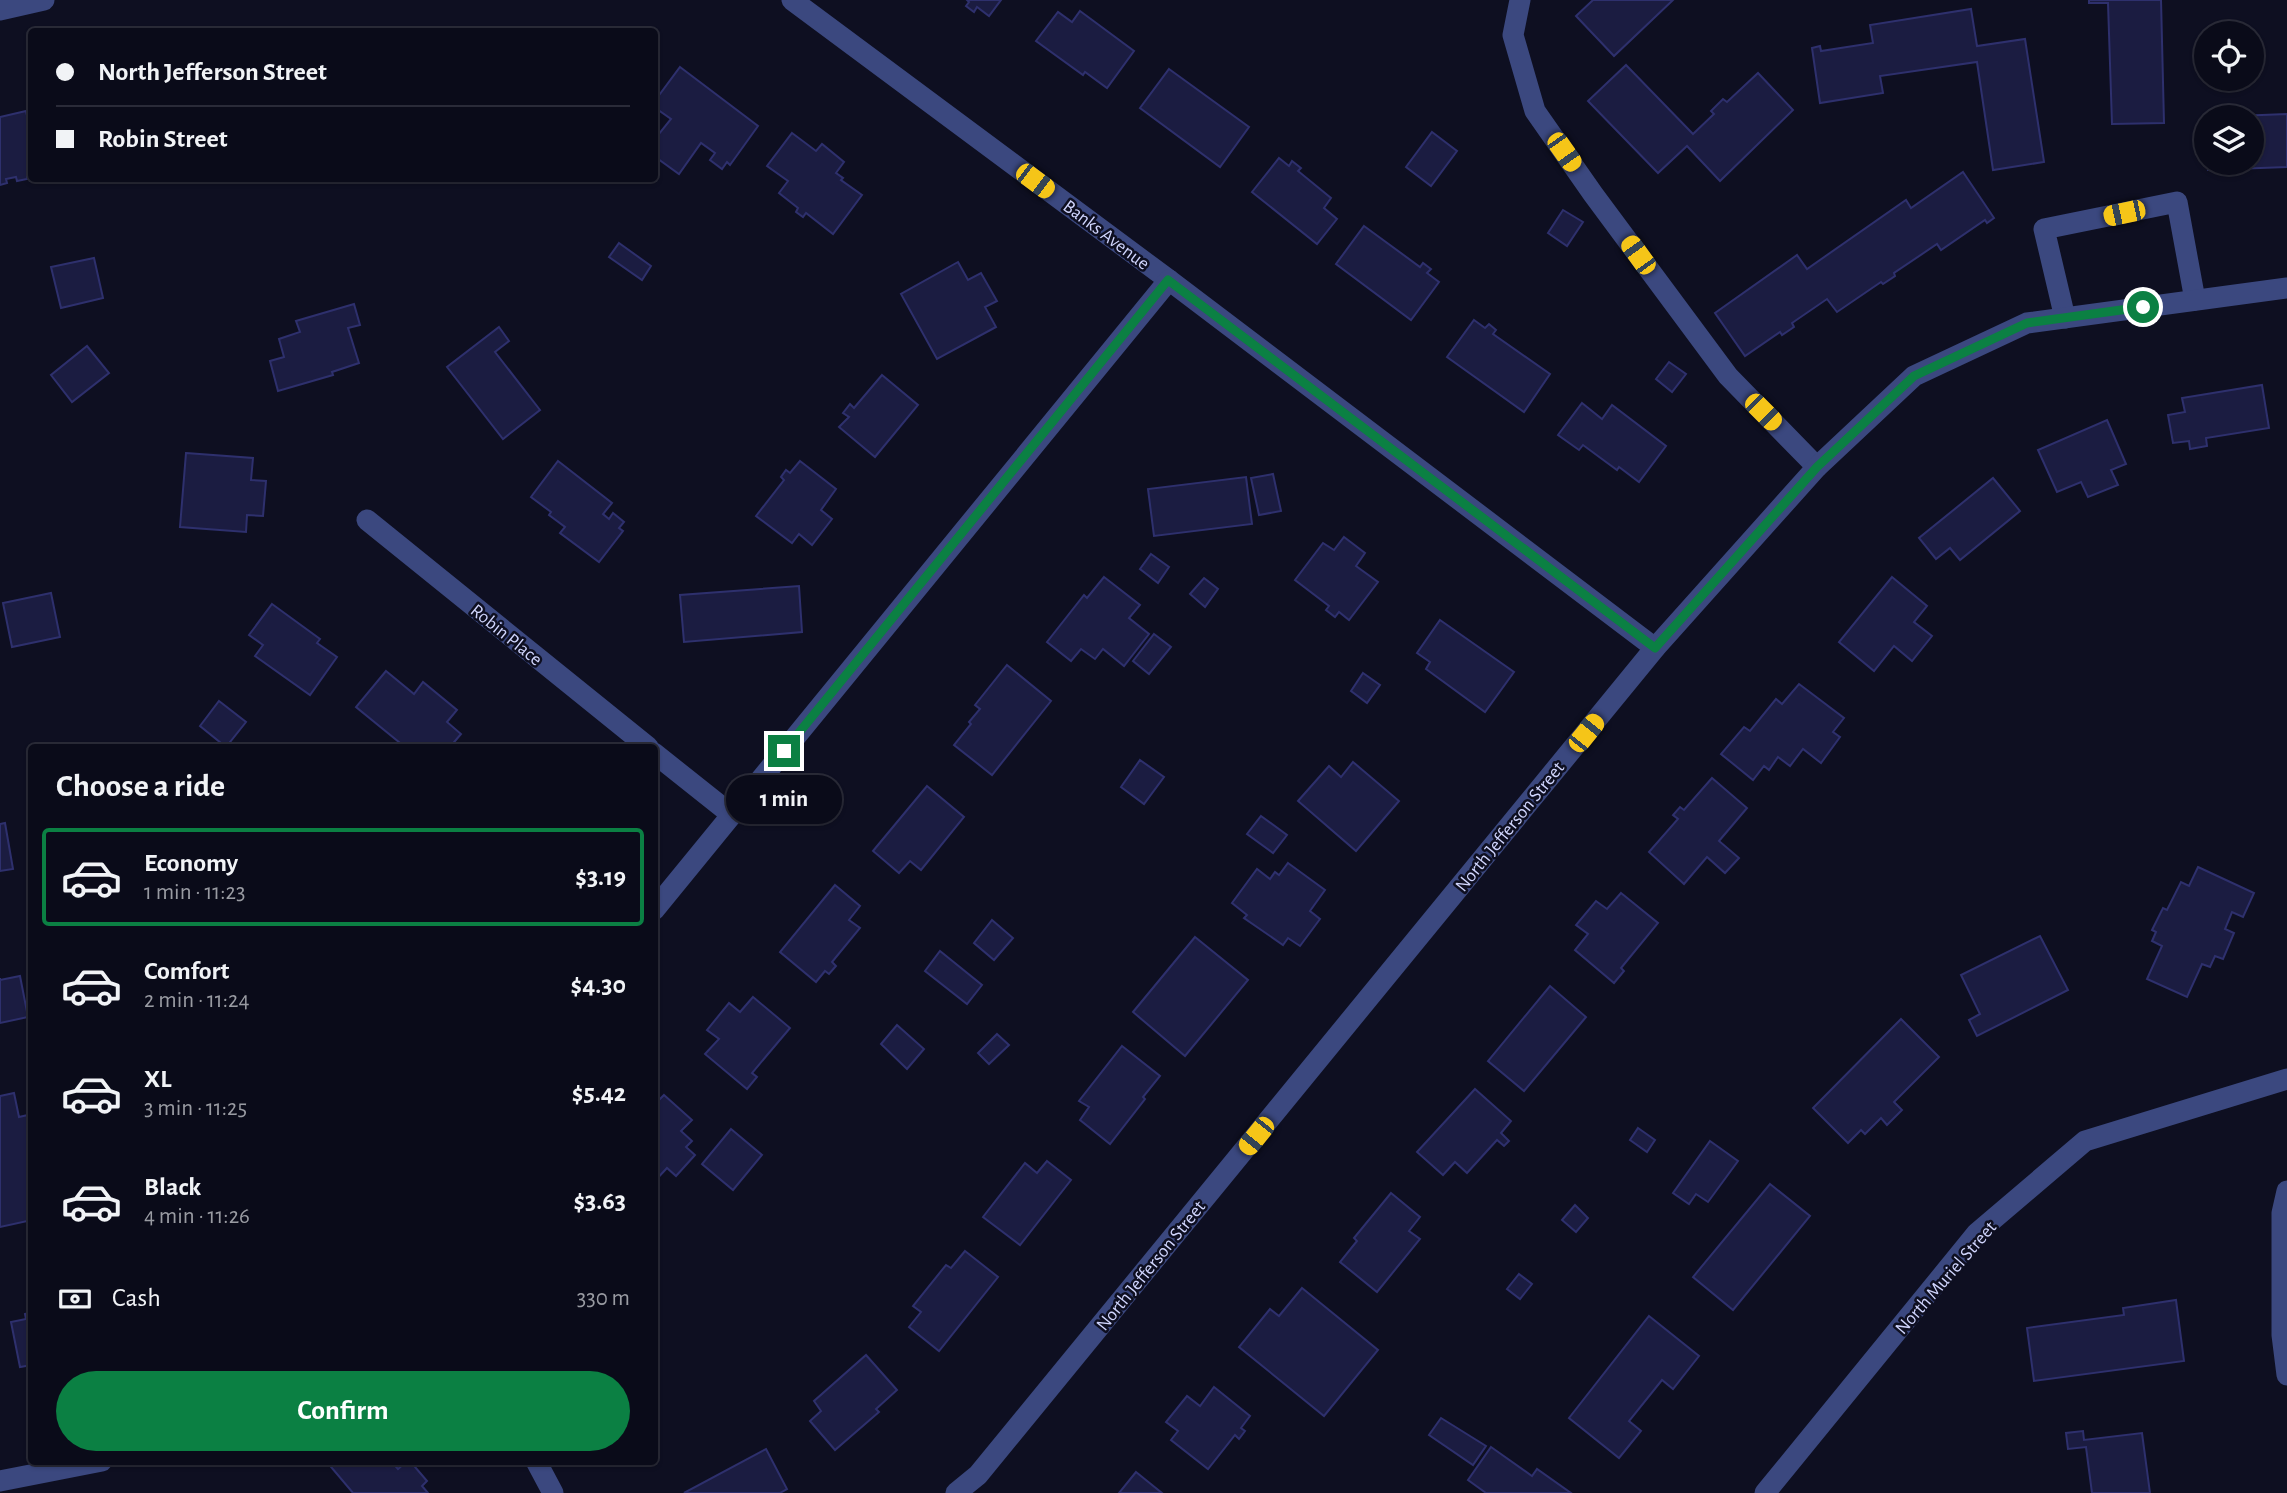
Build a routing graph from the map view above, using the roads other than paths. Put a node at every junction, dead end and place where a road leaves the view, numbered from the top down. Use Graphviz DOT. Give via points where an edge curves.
graph roads {
  1 [pos="44,0"];
  2 [pos="792,0"];
  3 [pos="1520,0"];
  4 [pos="0,9"];
  5 [pos="1168,280"];
  6 [pos="2287,288"];
  7 [pos="2195,300"];
  8 [pos="2066,318"];
  9 [pos="1817,467"];
  10 [pos="367,520"];
  11 [pos="1655,648"];
  12 [pos="644,744"];
  13 [pos="658,756"];
  14 [pos="732,816"];
  15 [pos="658,905"];
  16 [pos="2287,1079"];
  17 [pos="2287,1191"];
  18 [pos="2287,1376"];
  19 [pos="82,1465"];
  20 [pos="538,1465"];
  21 [pos="0,1481"];
  22 [pos="553,1493"];
  23 [pos="956,1493"];
  24 [pos="1765,1493"];
  1 -- 4 [label="street"];
  2 -- 5 [label="street, Banks Avenue"];
  3 -- 9 [label="street" via="1513,35 1535,111 1728,376"];
  5 -- 11 [label="street, Banks Avenue"];
  5 -- 14 [label="street"];
  6 -- 7 [label="street, North Jefferson Street"];
  7 -- 8 [label="street, North Jefferson Street"];
  7 -- 8 [label="street" via="2177,202 2044,229"];
  8 -- 9 [label="street, North Jefferson Street" via="2027,323 1914,376"];
  9 -- 11 [label="street, North Jefferson Street"];
  10 -- 12 [label="street, Robin Place"];
  11 -- 23 [label="street, North Jefferson Street" via="987,1465"];
  13 -- 14 [label="street"];
  14 -- 15 [label="street"];
  16 -- 24 [label="street, North Muriel Street" via="2085,1141 1977,1233"];
  17 -- 18 [label="street" via="2282,1213 2282,1335"];
  19 -- 21 [label="street"];
  20 -- 22 [label="street"];
}
